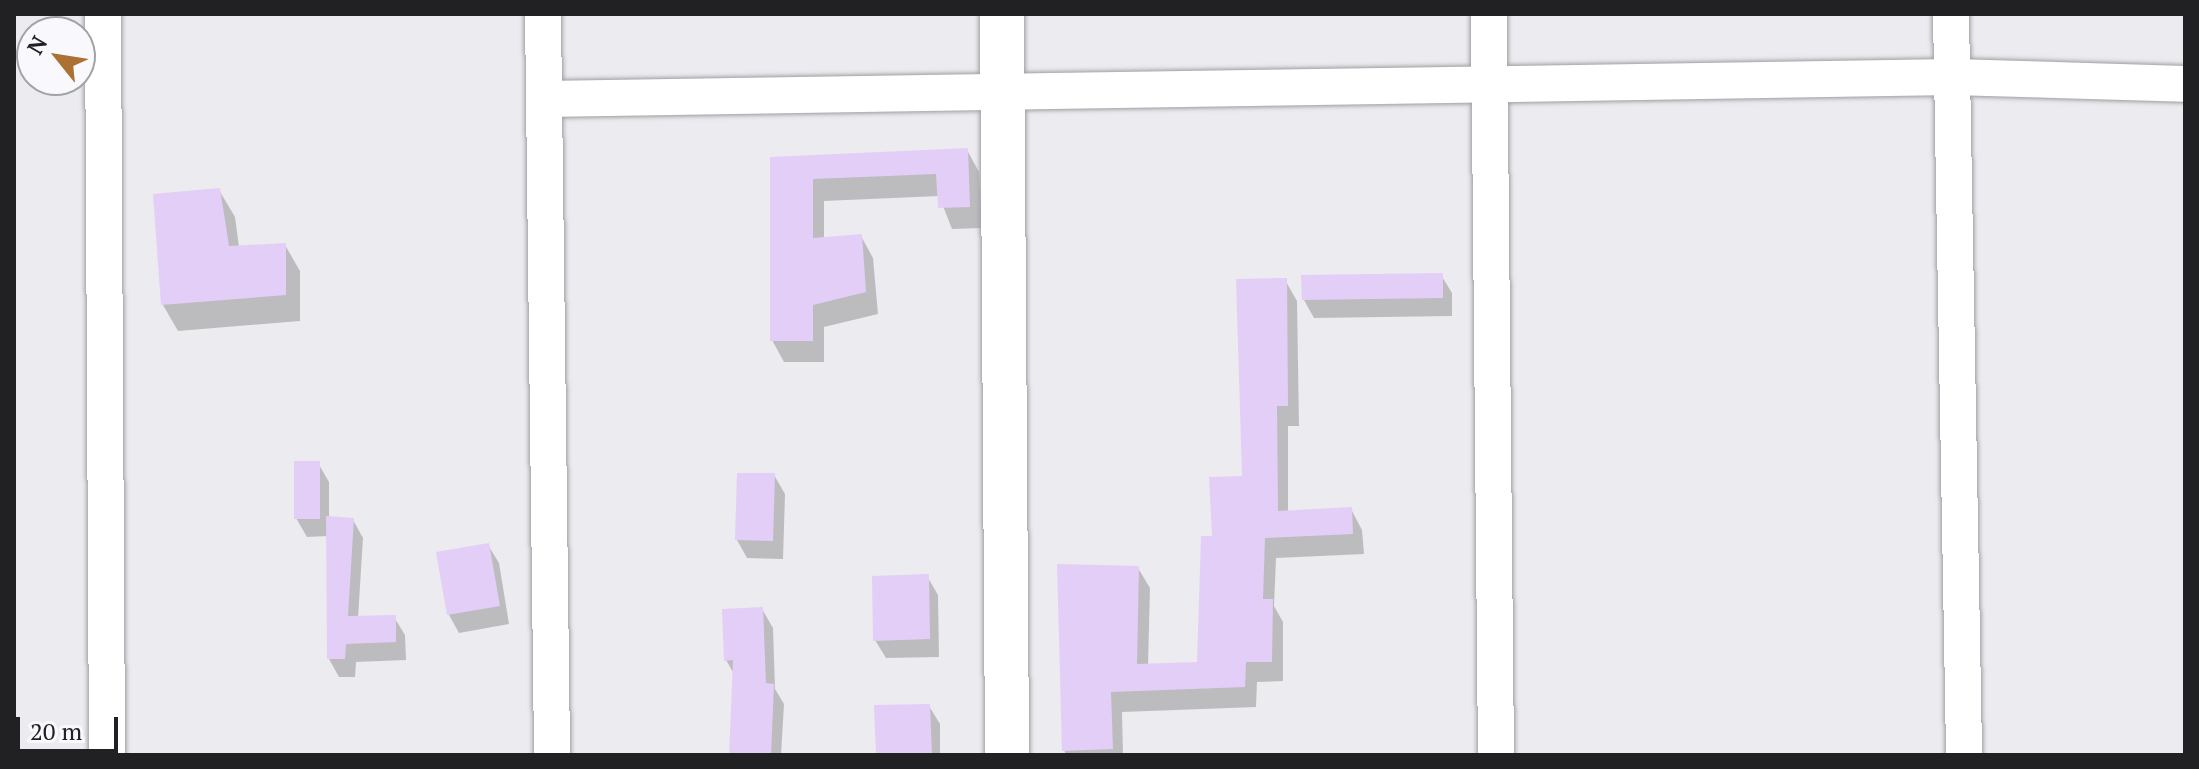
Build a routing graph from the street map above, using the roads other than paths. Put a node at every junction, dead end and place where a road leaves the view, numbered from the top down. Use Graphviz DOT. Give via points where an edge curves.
graph roads {
  1 [pos="103,14"];
  2 [pos="543,14"];
  3 [pos="1002,14"];
  4 [pos="1489,14"];
  5 [pos="1951,14"];
  6 [pos="1953,77"];
  7 [pos="1490,84"];
  8 [pos="2185,84"];
  9 [pos="1003,92"];
  10 [pos="544,99"];
  11 [pos="107,755"];
  12 [pos="552,755"];
  13 [pos="1007,755"];
  14 [pos="1496,755"];
  15 [pos="1964,755"];
  1 -- 11 [label="street"];
  2 -- 10 [label="street"];
  3 -- 9 [label="street"];
  4 -- 7 [label="street"];
  5 -- 6 [label="street"];
  6 -- 7 [label="street"];
  6 -- 8 [label="street"];
  6 -- 15 [label="street"];
  7 -- 9 [label="street"];
  7 -- 14 [label="street"];
  9 -- 10 [label="street"];
  9 -- 13 [label="street"];
  10 -- 12 [label="street"];
}
